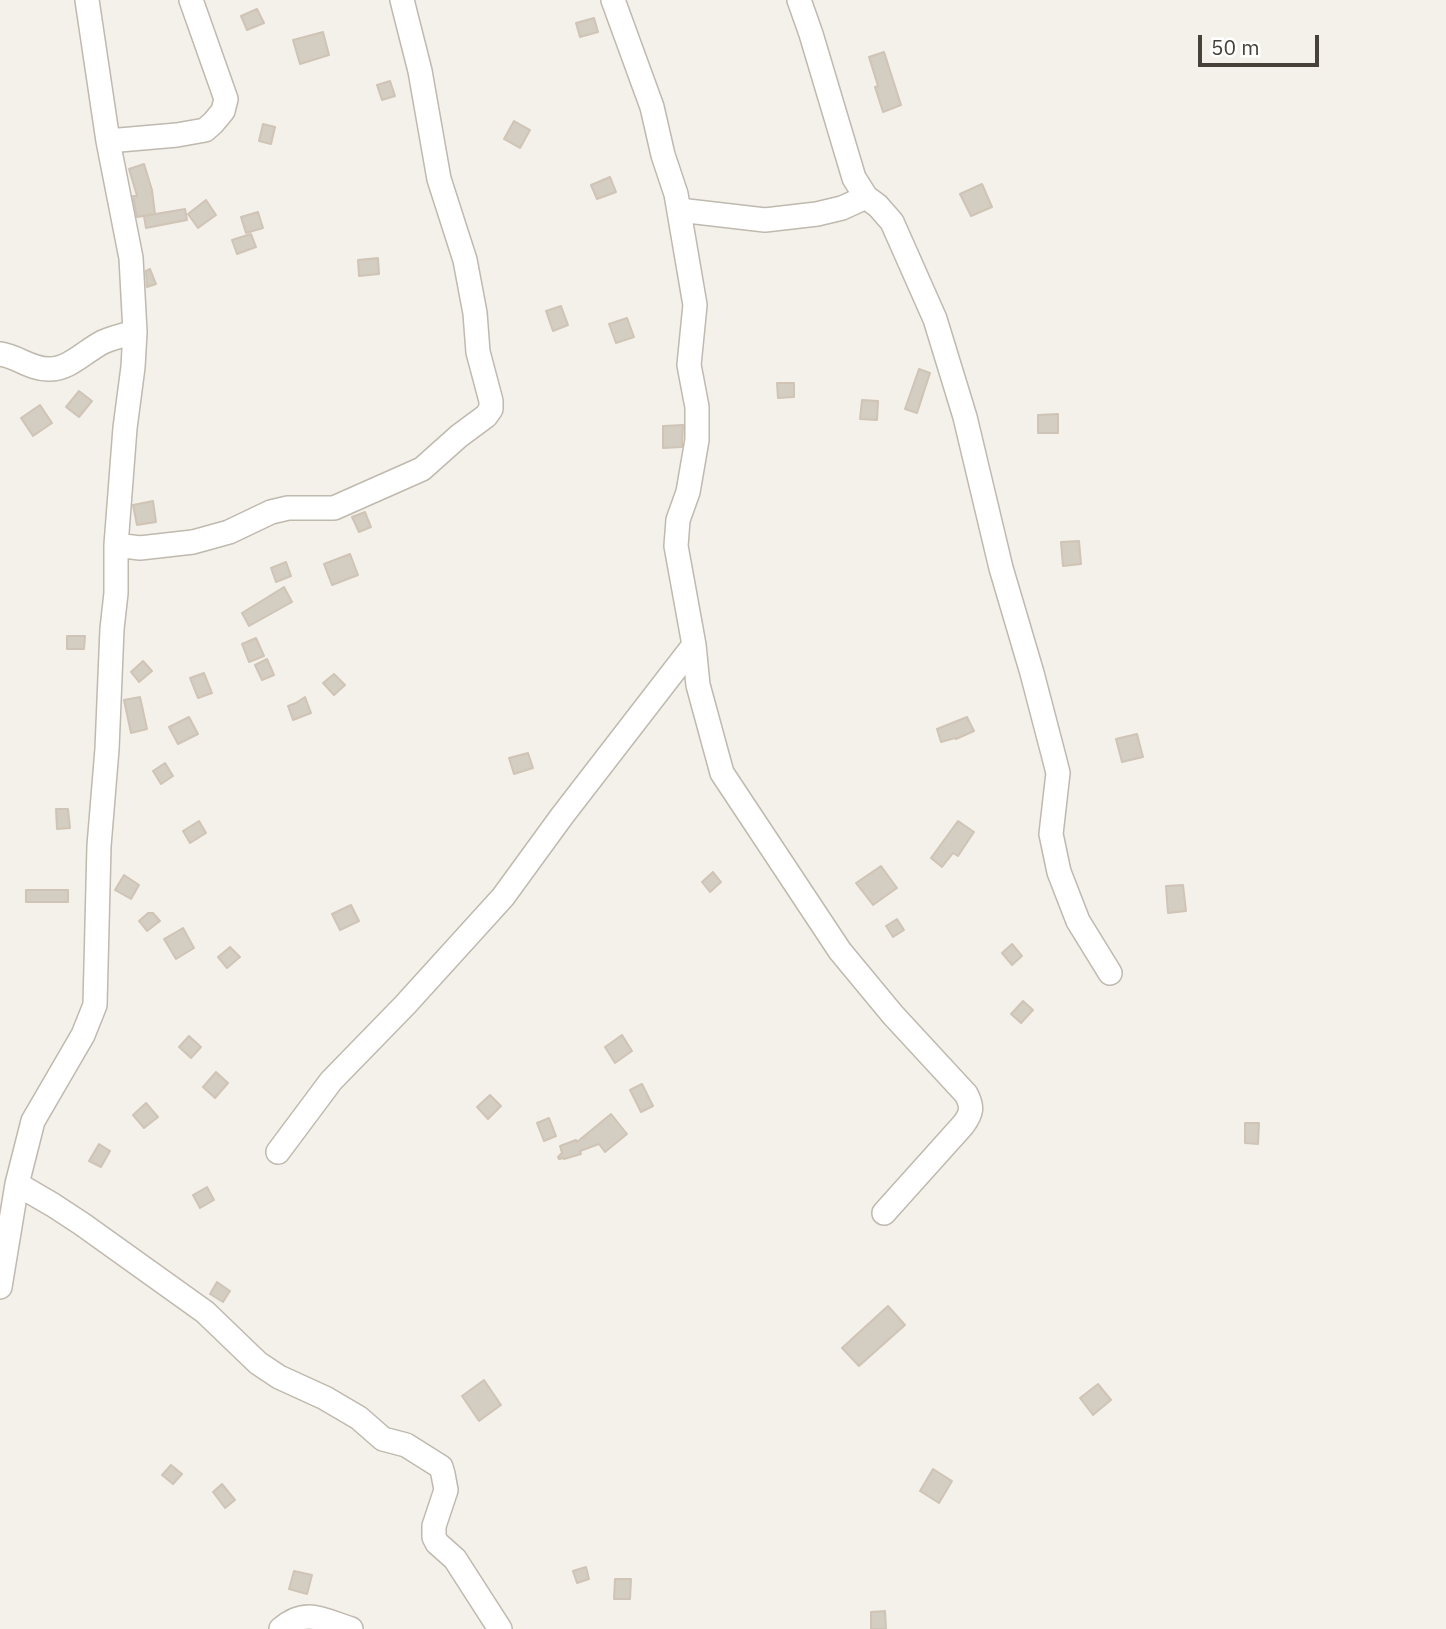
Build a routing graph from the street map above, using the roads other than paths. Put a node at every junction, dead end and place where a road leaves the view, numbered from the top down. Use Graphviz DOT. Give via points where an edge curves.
graph roads {
  1 [pos="87,0"];
  2 [pos="191,0"];
  3 [pos="402,0"];
  4 [pos="613,0"];
  5 [pos="799,0"];
  6 [pos="108,141"];
  7 [pos="866,197"];
  8 [pos="679,210"];
  9 [pos="135,332"];
  10 [pos="0,354"];
  11 [pos="117,545"];
  12 [pos="694,645"];
  13 [pos="1110,973"];
  14 [pos="278,1152"];
  15 [pos="17,1184"];
  16 [pos="884,1213"];
  17 [pos="0,1287"];
  18 [pos="281,1629"];
  19 [pos="351,1629"];
  20 [pos="500,1629"];
  1 -- 6 [label="street"];
  2 -- 6 [label="street" via="226,99 223,111 205,130"];
  3 -- 11 [label="street" via="439,179 465,260 491,409 422,469 334,508 271,512 229,532 193,542 140,548"];
  4 -- 8 [label="street" via="652,107"];
  5 -- 7 [label="street" via="854,178"];
  6 -- 9 [label="street" via="131,258"];
  7 -- 8 [label="street" via="817,214 765,220"];
  7 -- 13 [label="street" via="892,222 935,319 1058,773 1051,834 1059,872 1078,921"];
  8 -- 12 [label="street" via="695,305 688,365 697,407 697,440 676,546"];
  9 -- 10 [label="street" via="104,342 51,370"];
  9 -- 11 [label="street"];
  11 -- 15 [label="street" via="99,846 95,1004 83,1035 33,1121"];
  12 -- 14 [label="street" via="503,897 331,1081"];
  12 -- 16 [label="street" via="698,685 722,773 840,951 971,1103 964,1125"];
  15 -- 17 [label="street"];
  15 -- 20 [label="street" via="205,1312 258,1363 359,1418 383,1439 405,1445 441,1467 446,1490 434,1536 455,1559"];
  18 -- 19 [label="street" via="302,1616"];
}
